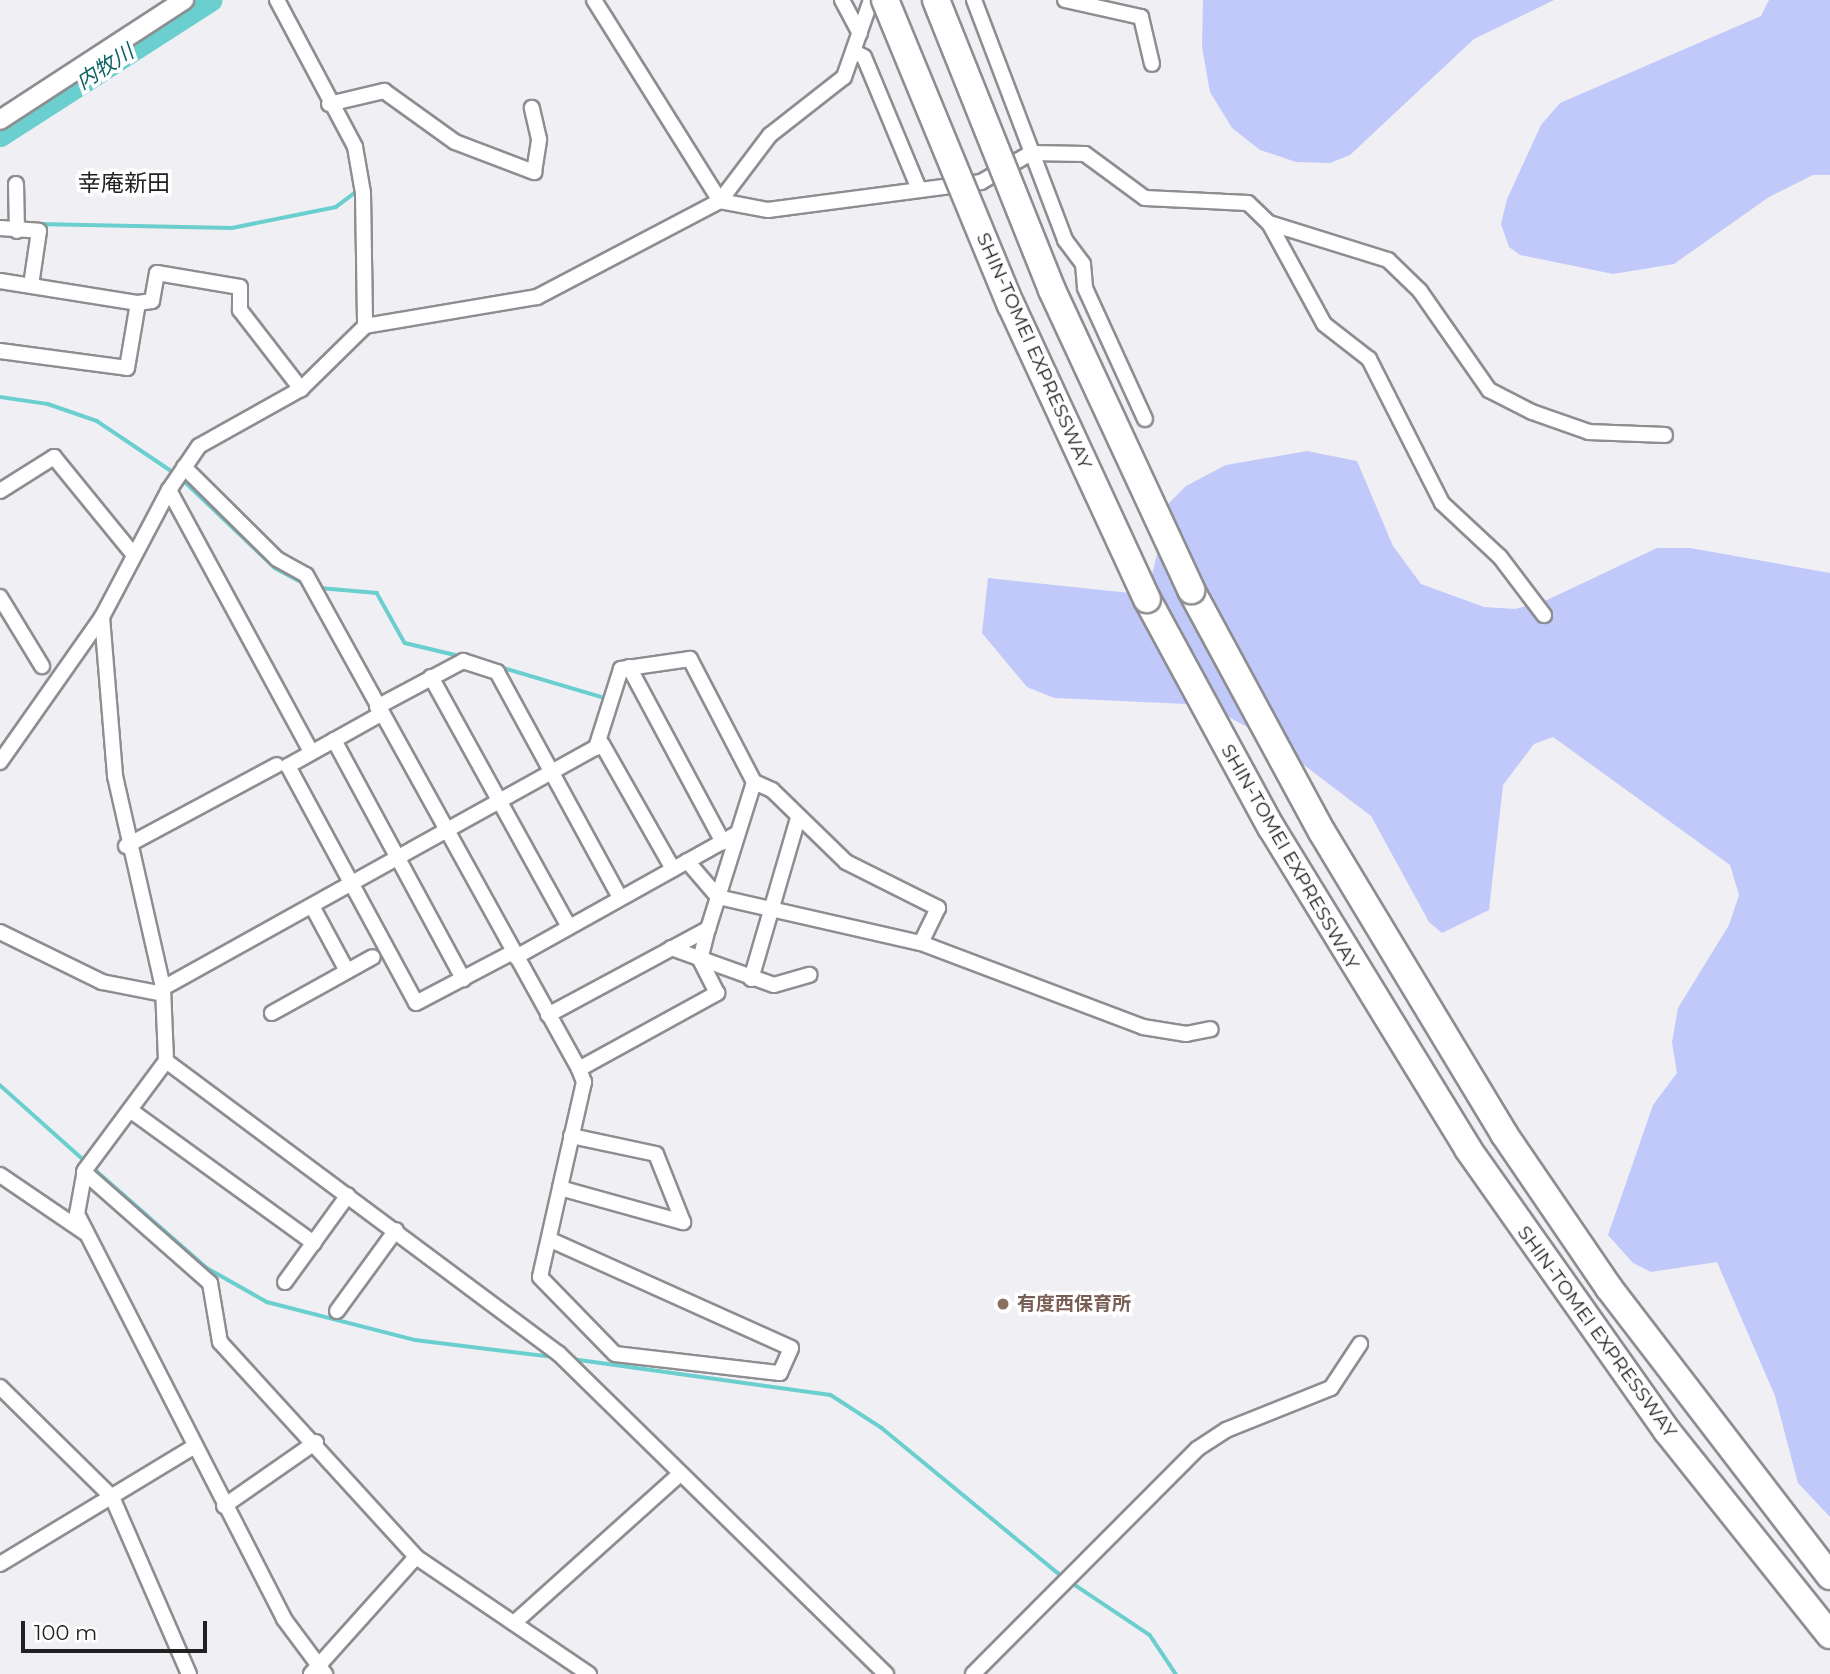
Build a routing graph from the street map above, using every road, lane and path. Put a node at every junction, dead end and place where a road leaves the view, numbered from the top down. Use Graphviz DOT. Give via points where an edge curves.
graph roads {
  1 [pos="184,0"];
  2 [pos="278,0"];
  3 [pos="594,0"];
  4 [pos="842,0"];
  5 [pos="871,0"];
  6 [pos="885,0"];
  7 [pos="936,0"];
  8 [pos="974,0"];
  9 [pos="1072,1"];
  10 [pos="860,34"];
  11 [pos="855,52"];
  12 [pos="1152,64"];
  13 [pos="329,104"];
  14 [pos="532,108"];
  15 [pos="0,120"];
  16 [pos="1031,153"];
  17 [pos="16,184"];
  18 [pos="919,189"];
  19 [pos="720,201"];
  20 [pos="1269,223"];
  21 [pos="0,228"];
  22 [pos="17,231"];
  23 [pos="0,281"];
  24 [pos="31,285"];
  25 [pos="138,303"];
  26 [pos="365,326"];
  27 [pos="0,351"];
  28 [pos="302,389"];
  29 [pos="1145,419"];
  30 [pos="1665,435"];
  31 [pos="184,467"];
  32 [pos="169,490"];
  33 [pos="0,491"];
  34 [pos="133,554"];
  35 [pos="0,597"];
  36 [pos="1544,615"];
  37 [pos="102,617"];
  38 [pos="42,666"];
  39 [pos="629,667"];
  40 [pos="431,677"];
  41 [pos="379,710"];
  42 [pos="334,740"];
  43 [pos="596,748"];
  44 [pos="311,752"];
  45 [pos="0,762"];
  46 [pos="277,765"];
  47 [pos="551,775"];
  48 [pos="754,782"];
  49 [pos="500,802"];
  50 [pos="798,818"];
  51 [pos="445,834"];
  52 [pos="736,834"];
  53 [pos="723,842"];
  54 [pos="127,846"];
  55 [pos="399,860"];
  56 [pos="687,861"];
  57 [pos="673,869"];
  58 [pos="350,885"];
  59 [pos="718,897"];
  60 [pos="620,898"];
  61 [pos="312,906"];
  62 [pos="773,908"];
  63 [pos="568,925"];
  64 [pos="708,929"];
  65 [pos="0,932"];
  66 [pos="922,943"];
  67 [pos="671,947"];
  68 [pos="514,955"];
  69 [pos="373,957"];
  70 [pos="700,960"];
  71 [pos="346,971"];
  72 [pos="810,975"];
  73 [pos="463,979"];
  74 [pos="751,979"];
  75 [pos="163,991"];
  76 [pos="272,1013"];
  77 [pos="548,1015"];
  78 [pos="1210,1029"];
  79 [pos="166,1061"];
  80 [pos="579,1069"];
  81 [pos="130,1110"];
  82 [pos="571,1136"];
  83 [pos="84,1172"];
  84 [pos="0,1175"];
  85 [pos="560,1188"];
  86 [pos="348,1195"];
  87 [pos="396,1230"];
  88 [pos="84,1232"];
  89 [pos="549,1239"];
  90 [pos="314,1242"];
  91 [pos="285,1282"];
  92 [pos="337,1311"];
  93 [pos="1360,1344"];
  94 [pos="0,1387"];
  95 [pos="316,1442"];
  96 [pos="194,1447"];
  97 [pos="680,1474"];
  98 [pos="112,1497"];
  99 [pos="224,1506"];
  100 [pos="416,1557"];
  101 [pos="0,1564"];
  102 [pos="1830,1576"];
  103 [pos="514,1623"];
  104 [pos="1830,1634"];
  105 [pos="319,1673"];
  106 [pos="189,1674"];
  107 [pos="589,1674"];
  108 [pos="886,1674"];
  109 [pos="973,1674"];
  1 -- 15 [label="street"];
  2 -- 13 [label="street"];
  3 -- 19 [label="street"];
  4 -- 10 [label="street"];
  5 -- 10 [label="street"];
  6 -- 104 [label="highway, SHIN-TOMEI EXPRESSWAY, bridge" via="1011,305 1147,599 1271,827 1453,1125 1570,1298 1765,1558"];
  7 -- 102 [label="highway, SHIN-TOMEI EXPRESSWAY, bridge" via="1052,290 1191,590 1322,832 1504,1134 1609,1288"];
  8 -- 16 [label="street"];
  9 -- 12 [label="street" via="1141,17"];
  10 -- 11 [label="street"];
  11 -- 18 [label="street" via="864,57"];
  11 -- 19 [label="street" via="844,77 770,135"];
  13 -- 14 [label="street" via="384,91 455,142 534,172 539,139"];
  13 -- 26 [label="street" via="355,146 361,170"];
  16 -- 18 [label="street" via="981,182"];
  16 -- 20 [label="street" via="1085,153 1145,198 1248,203"];
  16 -- 29 [label="street"];
  17 -- 22 [label="street"];
  18 -- 19 [label="street" via="768,210"];
  19 -- 26 [label="street" via="537,297"];
  20 -- 30 [label="street" via="1388,260 1420,291 1489,390 1589,432"];
  20 -- 36 [label="street" via="1324,324 1369,359 1442,503 1500,557"];
  21 -- 22 [label="street"];
  22 -- 24 [label="street" via="40,231"];
  23 -- 24 [label="street"];
  24 -- 25 [label="street"];
  25 -- 27 [label="street" via="127,368"];
  25 -- 28 [label="street" via="152,301 157,273 240,287 240,310"];
  26 -- 28 [label="street"];
  28 -- 31 [label="street" via="199,446"];
  31 -- 32 [label="street"];
  31 -- 41 [label="street" via="277,559 306,575"];
  32 -- 34 [label="street"];
  32 -- 44 [label="street"];
  33 -- 34 [label="street" via="54,457"];
  34 -- 37 [label="street"];
  35 -- 38 [label="street"];
  37 -- 45 [label="street"];
  37 -- 54 [label="street"];
  39 -- 43 [label="street" via="621,669 607,699"];
  39 -- 48 [label="street" via="690,659"];
  39 -- 53 [label="street"];
  40 -- 41 [label="street"];
  40 -- 47 [label="street" via="463,661 497,672"];
  40 -- 49 [label="street"];
  41 -- 42 [label="street"];
  41 -- 51 [label="street"];
  42 -- 44 [label="street"];
  42 -- 55 [label="street"];
  43 -- 47 [label="street"];
  43 -- 57 [label="street" via="602,744"];
  44 -- 58 [label="street" via="288,766"];
  46 -- 54 [label="street"];
  47 -- 49 [label="street"];
  47 -- 60 [label="street"];
  48 -- 50 [label="street" via="772,790"];
  48 -- 52 [label="street"];
  49 -- 51 [label="street"];
  49 -- 63 [label="street"];
  50 -- 62 [label="street"];
  50 -- 66 [label="street" via="846,862 938,908"];
  51 -- 55 [label="street"];
  51 -- 68 [label="street"];
  52 -- 53 [label="street"];
  52 -- 59 [label="street"];
  53 -- 56 [label="street"];
  54 -- 75 [label="street"];
  55 -- 58 [label="street"];
  55 -- 73 [label="street"];
  56 -- 57 [label="street"];
  56 -- 59 [label="street"];
  57 -- 60 [label="street"];
  58 -- 61 [label="street"];
  58 -- 73 [label="street" via="416,1003"];
  59 -- 62 [label="street"];
  59 -- 64 [label="street"];
  60 -- 63 [label="street"];
  61 -- 71 [label="street"];
  61 -- 75 [label="street"];
  62 -- 66 [label="street"];
  62 -- 74 [label="street"];
  63 -- 68 [label="street"];
  64 -- 67 [label="street"];
  64 -- 70 [label="street"];
  65 -- 75 [label="street" via="102,982"];
  66 -- 78 [label="street" via="1143,1027 1186,1034"];
  67 -- 70 [label="street"];
  67 -- 77 [label="street"];
  68 -- 73 [label="street"];
  68 -- 77 [label="street"];
  69 -- 71 [label="street"];
  70 -- 74 [label="street"];
  70 -- 80 [label="street" via="717,993"];
  71 -- 76 [label="street"];
  72 -- 74 [label="street" via="774,985"];
  75 -- 79 [label="street"];
  77 -- 80 [label="street"];
  79 -- 81 [label="street"];
  79 -- 86 [label="street"];
  80 -- 82 [label="street" via="584,1082"];
  81 -- 83 [label="street"];
  81 -- 90 [label="street"];
  82 -- 85 [label="street"];
  82 -- 85 [label="street" via="656,1154 683,1222"];
  83 -- 88 [label="street" via="76,1195"];
  83 -- 95 [label="street" via="210,1283 220,1342"];
  84 -- 88 [label="street"];
  85 -- 89 [label="street"];
  86 -- 87 [label="street"];
  86 -- 90 [label="street"];
  87 -- 92 [label="street"];
  87 -- 97 [label="street" via="559,1354"];
  88 -- 96 [label="street"];
  89 -- 89 [label="street" via="540,1277 615,1353 780,1373 791,1348"];
  90 -- 91 [label="street"];
  93 -- 109 [label="street" via="1331,1388 1226,1430 1198,1449"];
  94 -- 98 [label="street"];
  95 -- 99 [label="street"];
  95 -- 100 [label="street"];
  96 -- 98 [label="street"];
  96 -- 99 [label="street"];
  97 -- 103 [label="street"];
  97 -- 108 [label="street"];
  98 -- 101 [label="street"];
  98 -- 106 [label="street"];
  99 -- 105 [label="street" via="284,1619"];
  100 -- 103 [label="street"];
  100 -- 105 [label="street"];
  103 -- 107 [label="street"];
}
